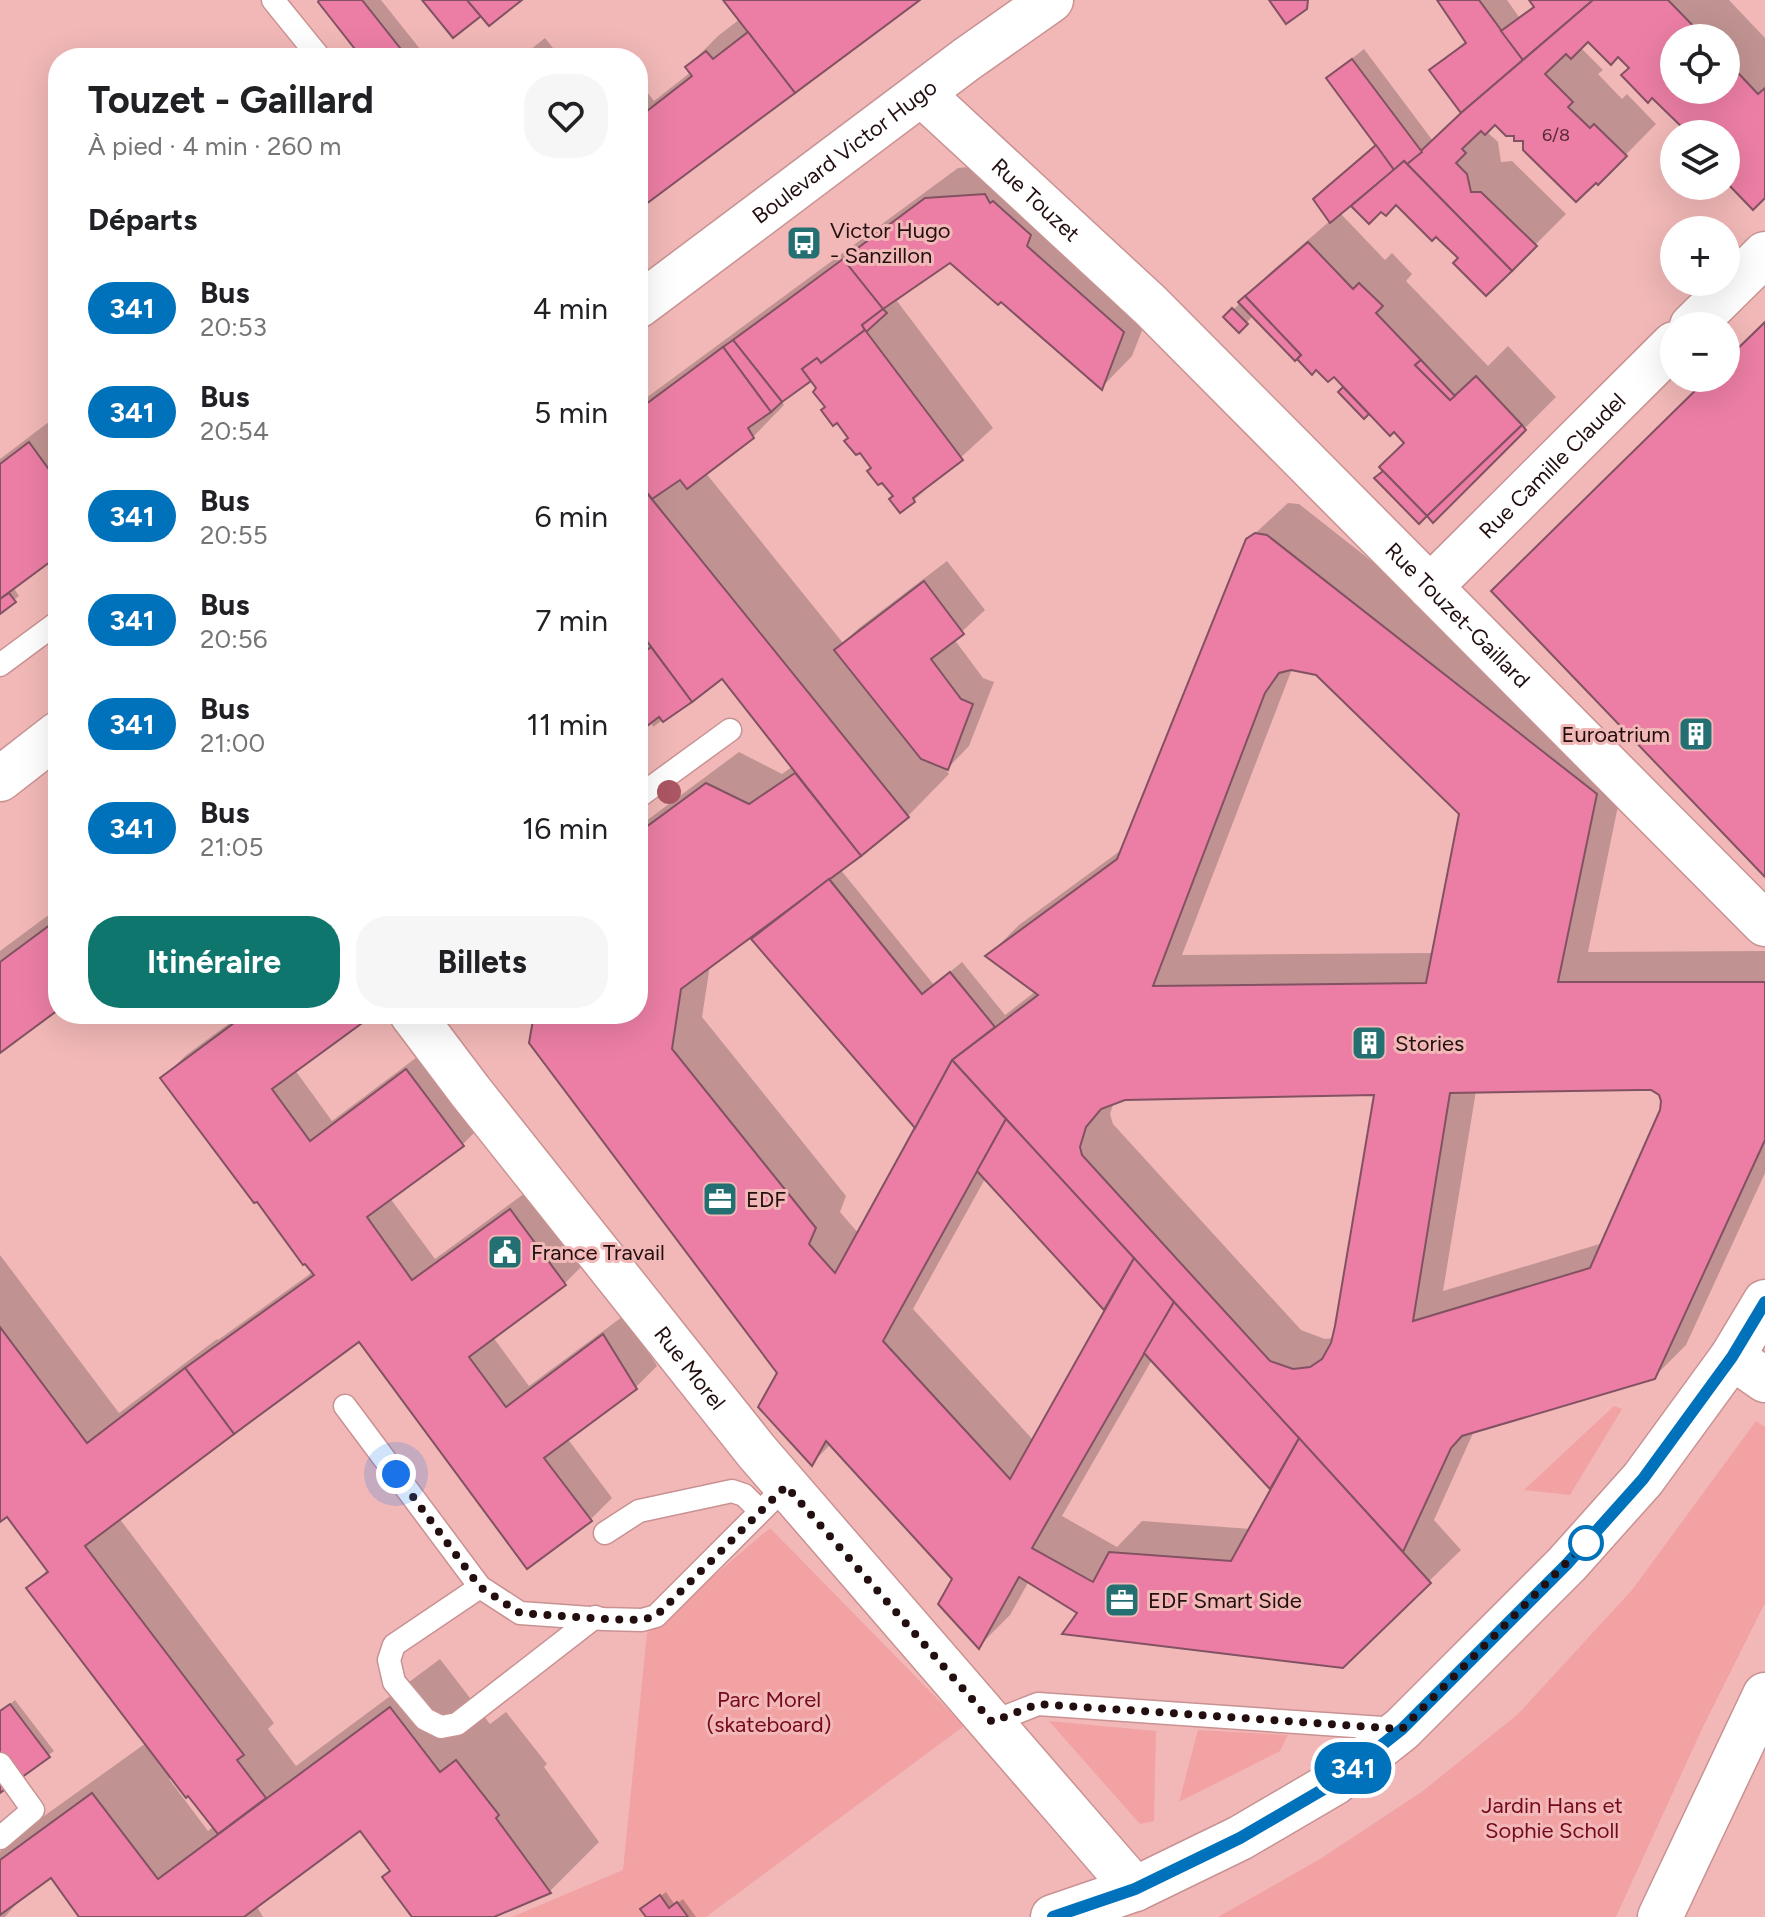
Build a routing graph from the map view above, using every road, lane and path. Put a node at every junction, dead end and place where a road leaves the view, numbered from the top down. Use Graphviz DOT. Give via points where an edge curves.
graph roads {
  1 [pos="273,0"];
  2 [pos="1051,0"];
  3 [pos="312,48"];
  4 [pos="923,95"];
  5 [pos="1765,254"];
  6 [pos="648,299"];
  7 [pos="1150,305"];
  8 [pos="1706,312"];
  9 [pos="1660,358"];
  10 [pos="1430,587"];
  11 [pos="48,629"];
  12 [pos="0,665"];
  13 [pos="730,730"];
  14 [pos="48,742"];
  15 [pos="0,779"];
  16 [pos="648,790"];
  17 [pos="1765,924"];
  18 [pos="420,1024"];
  19 [pos="1765,1302"];
  20 [pos="1749,1369"];
  21 [pos="345,1406"];
  22 [pos="773,1499"];
  23 [pos="605,1533"];
  24 [pos="480,1587"];
  25 [pos="595,1617"];
  26 [pos="1765,1695"];
  27 [pos="987,1716"];
  28 [pos="1413,1718"];
  29 [pos="1752,1748"];
  30 [pos="0,1764"];
  31 [pos="0,1838"];
  32 [pos="1135,1889"];
  33 [pos="1053,1917"];
  34 [pos="1660,1917"];
  1 -- 3 [label="lane"];
  2 -- 4 [label="street, Boulevard Victor Hugo"];
  4 -- 6 [label="street, Boulevard Victor Hugo"];
  4 -- 7 [label="street, Rue Touzet"];
  5 -- 8 [label="street"];
  7 -- 10 [label="street, Rue Touzet-Gaillard"];
  9 -- 10 [label="street, Rue Camille Claudel"];
  10 -- 17 [label="street, Rue Touzet-Gaillard"];
  11 -- 12 [label="lane"];
  13 -- 16 [label="lane"];
  14 -- 15 [label="street"];
  18 -- 22 [label="street, Rue Morel"];
  19 -- 20 [label="street"];
  20 -- 28 [label="street" via="1567,1564"];
  21 -- 24 [label="lane"];
  22 -- 23 [label="lane" via="732,1491 639,1511"];
  22 -- 25 [label="lane" via="656,1616"];
  22 -- 27 [label="street, Rue Morel"];
  24 -- 25 [label="lane" via="520,1613"];
  24 -- 25 [label="lane" via="394,1645 389,1660 394,1682 425,1719 441,1727 457,1724"];
  26 -- 29 [label="street"];
  27 -- 28 [label="lane" via="1038,1704"];
  27 -- 32 [label="street, Rue Morel"];
  28 -- 32 [label="street" via="1334,1783 1240,1838"];
  29 -- 34 [label="street"];
  30 -- 31 [label="lane" via="33,1810"];
  32 -- 33 [label="street"];
}
